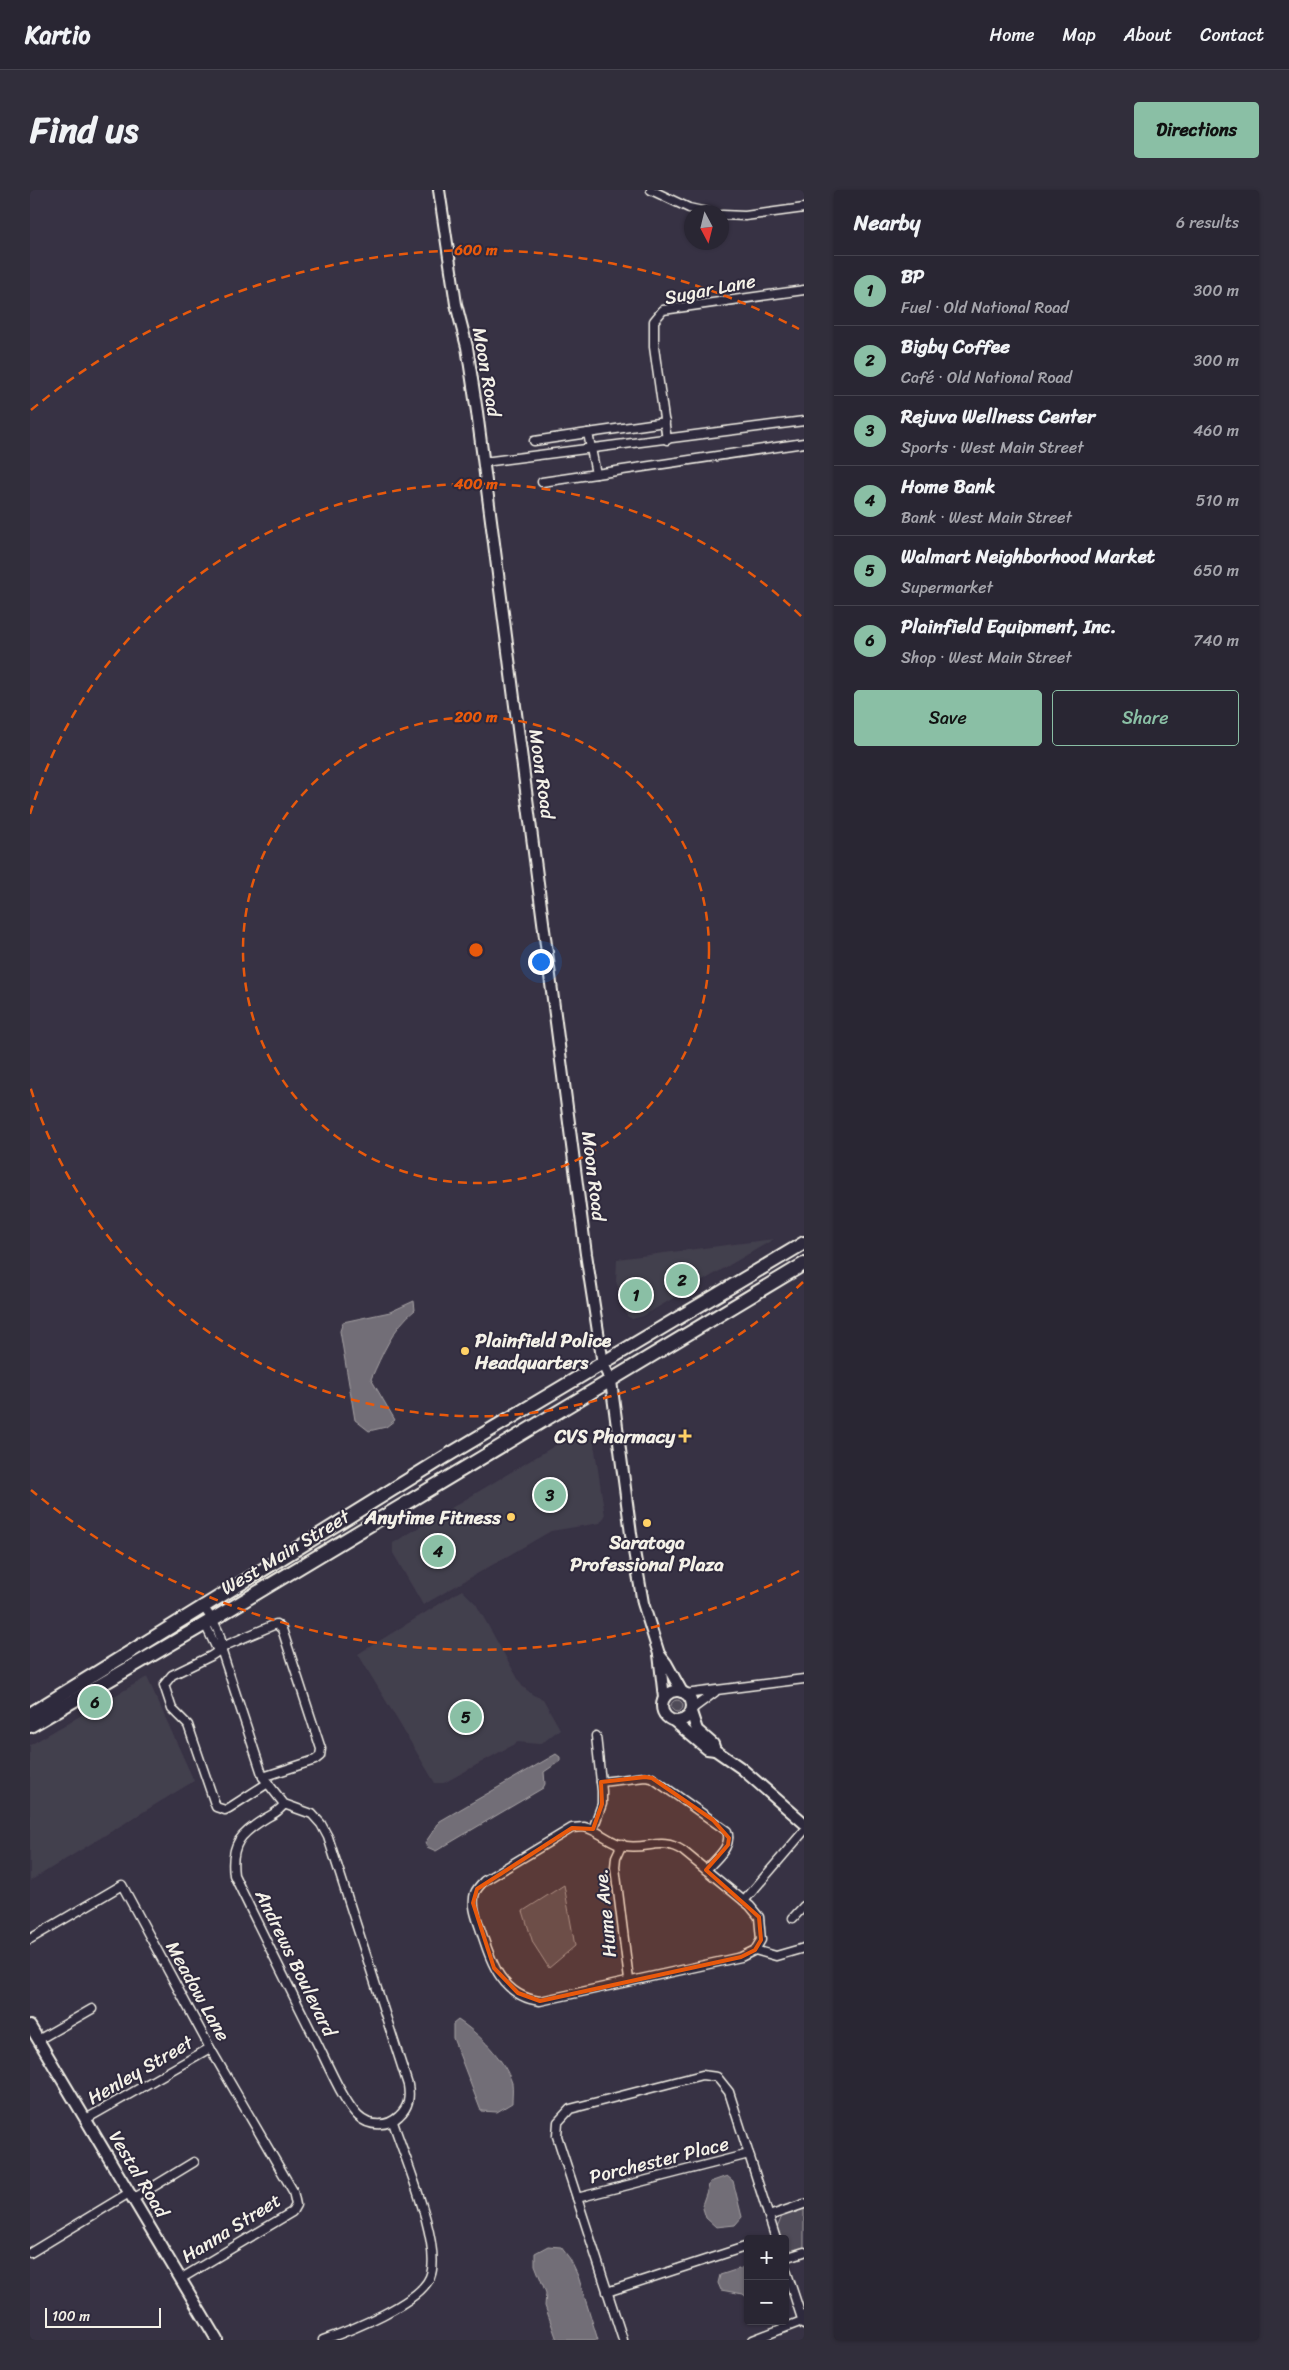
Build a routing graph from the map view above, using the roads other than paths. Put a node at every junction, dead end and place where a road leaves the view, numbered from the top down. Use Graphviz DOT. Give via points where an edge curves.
graph roads {
  1 [pos="439,190"];
  2 [pos="651,190"];
  3 [pos="684,206"];
  4 [pos="804,208"];
  5 [pos="729,215"];
  6 [pos="804,290"];
  7 [pos="804,421"];
  8 [pos="665,422"];
  9 [pos="588,433"];
  10 [pos="667,440"];
  11 [pos="534,441"];
  12 [pos="804,443"];
  13 [pos="591,450"];
  14 [pos="484,462"];
  15 [pos="596,474"];
  16 [pos="542,482"];
  17 [pos="804,1243"];
  18 [pos="804,1264"];
  19 [pos="603,1364"];
  20 [pos="611,1380"];
  21 [pos="202,1605"];
  22 [pos="208,1621"];
  23 [pos="222,1649"];
  24 [pos="659,1654"];
  25 [pos="804,1679"];
  26 [pos="715,1692"];
  27 [pos="684,1693"];
  28 [pos="664,1698"];
  29 [pos="692,1710"];
  30 [pos="30,1714"];
  31 [pos="675,1722"];
  32 [pos="30,1726"];
  33 [pos="596,1736"];
  34 [pos="715,1750"];
  35 [pos="265,1780"];
  36 [pos="601,1782"];
  37 [pos="284,1804"];
  38 [pos="804,1822"];
  39 [pos="593,1828"];
  40 [pos="804,1831"];
  41 [pos="622,1844"];
  42 [pos="706,1870"];
  43 [pos="744,1901"];
  44 [pos="804,1906"];
  45 [pos="793,1918"];
  46 [pos="30,1939"];
  47 [pos="804,1948"];
  48 [pos="755,1950"];
  49 [pos="629,1980"];
  50 [pos="92,2009"];
  51 [pos="30,2026"];
  52 [pos="38,2040"];
  53 [pos="210,2048"];
  54 [pos="86,2119"];
  55 [pos="393,2122"];
  56 [pos="749,2154"];
  57 [pos="194,2162"];
  58 [pos="131,2196"];
  59 [pos="577,2198"];
  60 [pos="804,2204"];
  61 [pos="296,2205"];
  62 [pos="769,2216"];
  63 [pos="772,2235"];
  64 [pos="744,2247"];
  65 [pos="804,2252"];
  66 [pos="30,2253"];
  67 [pos="789,2257"];
  68 [pos="182,2278"];
  69 [pos="789,2279"];
  70 [pos="607,2292"];
  71 [pos="803,2323"];
  72 [pos="217,2340"];
  73 [pos="323,2340"];
  74 [pos="623,2340"];
  75 [pos="753,2340"];
  1 -- 14 [label="street, Moon Road"];
  2 -- 3 [label="street"];
  4 -- 5 [label="street"];
  6 -- 8 [label="street, Sugar Lane" via="663,310 654,321 654,339"];
  7 -- 10 [label="street"];
  8 -- 9 [label="street"];
  8 -- 10 [label="street, Sugar Lane"];
  9 -- 11 [label="street"];
  9 -- 13 [label="street"];
  10 -- 13 [label="street"];
  12 -- 15 [label="street"];
  13 -- 14 [label="street"];
  13 -- 15 [label="street"];
  14 -- 19 [label="street, Moon Road"];
  15 -- 16 [label="street"];
  17 -- 19 [label="main road, West Main Street"];
  18 -- 20 [label="main road, West Main Street"];
  19 -- 20 [label="street, Moon Road"];
  19 -- 21 [label="main road, West Main Street"];
  20 -- 22 [label="main road, West Main Street"];
  20 -- 24 [label="street, Moon Road" via="643,1603"];
  21 -- 22 [label="street"];
  21 -- 30 [label="main road, West Main Street"];
  22 -- 23 [label="street"];
  22 -- 32 [label="main road, West Main Street"];
  23 -- 35 [label="street"];
  23 -- 35 [label="street" via="273,1624 279,1626 321,1749 315,1760"];
  23 -- 35 [label="street" via="168,1677 164,1685 169,1702 188,1725 216,1807 229,1808"];
  24 -- 27 [label="street"];
  24 -- 28 [label="street"];
  25 -- 26 [label="street"];
  26 -- 27 [label="street"];
  26 -- 29 [label="street"];
  27 -- 28 [label="street" via="672,1692"];
  27 -- 29 [label="street" via="690,1698"];
  28 -- 31 [label="street" via="662,1711"];
  29 -- 31 [label="street" via="685,1720"];
  29 -- 34 [label="street" via="697,1730 713,1744"];
  31 -- 34 [label="street" via="707,1749"];
  33 -- 36 [label="street"];
  34 -- 38 [label="street"];
  35 -- 37 [label="street"];
  36 -- 39 [label="street" via="602,1804"];
  36 -- 42 [label="street" via="652,1778 727,1831 728,1845"];
  37 -- 55 [label="street" via="312,1814 328,1837 408,2085 408,2103"];
  37 -- 55 [label="street, Andrews Boulevard" via="280,1810 252,1826 236,1843 232,1862 234,1875 353,2110 365,2122"];
  39 -- 41 [label="street"];
  39 -- 49 [label="street" via="572,1828 484,1880 473,1903 494,1968 518,1993 528,1998 540,2000"];
  40 -- 43 [label="street"];
  41 -- 42 [label="street" via="673,1844"];
  41 -- 49 [label="street, Hume Ave." via="615,1867"];
  42 -- 43 [label="street"];
  43 -- 48 [label="street" via="759,1917 762,1927 761,1940"];
  44 -- 45 [label="street"];
  46 -- 53 [label="street, Meadow Lane" via="122,1885"];
  47 -- 48 [label="street" via="776,1956"];
  48 -- 49 [label="street" via="741,1957"];
  50 -- 52 [label="street"];
  51 -- 52 [label="street, Vestal Road"];
  52 -- 54 [label="street, Vestal Road"];
  53 -- 54 [label="street, Henley Street"];
  53 -- 61 [label="street, Meadow Lane" via="293,2192"];
  54 -- 58 [label="street, Vestal Road"];
  55 -- 73 [label="street" via="427,2224 434,2262 430,2278 409,2301"];
  56 -- 59 [label="street, Porchester Place"];
  56 -- 59 [label="street" via="729,2092 721,2081 712,2076 702,2075 602,2100 570,2109 558,2122 557,2136"];
  56 -- 62 [label="street"];
  57 -- 58 [label="street"];
  58 -- 66 [label="street"];
  58 -- 68 [label="street, Vestal Road"];
  59 -- 70 [label="street"];
  60 -- 62 [label="street"];
  61 -- 68 [label="street, Hanna Street" via="292,2212"];
  62 -- 63 [label="street"];
  64 -- 70 [label="street"];
  65 -- 67 [label="street"];
  68 -- 72 [label="street, Vestal Road"];
  69 -- 71 [label="street"];
  70 -- 74 [label="street"];
  71 -- 75 [label="street"];
}
